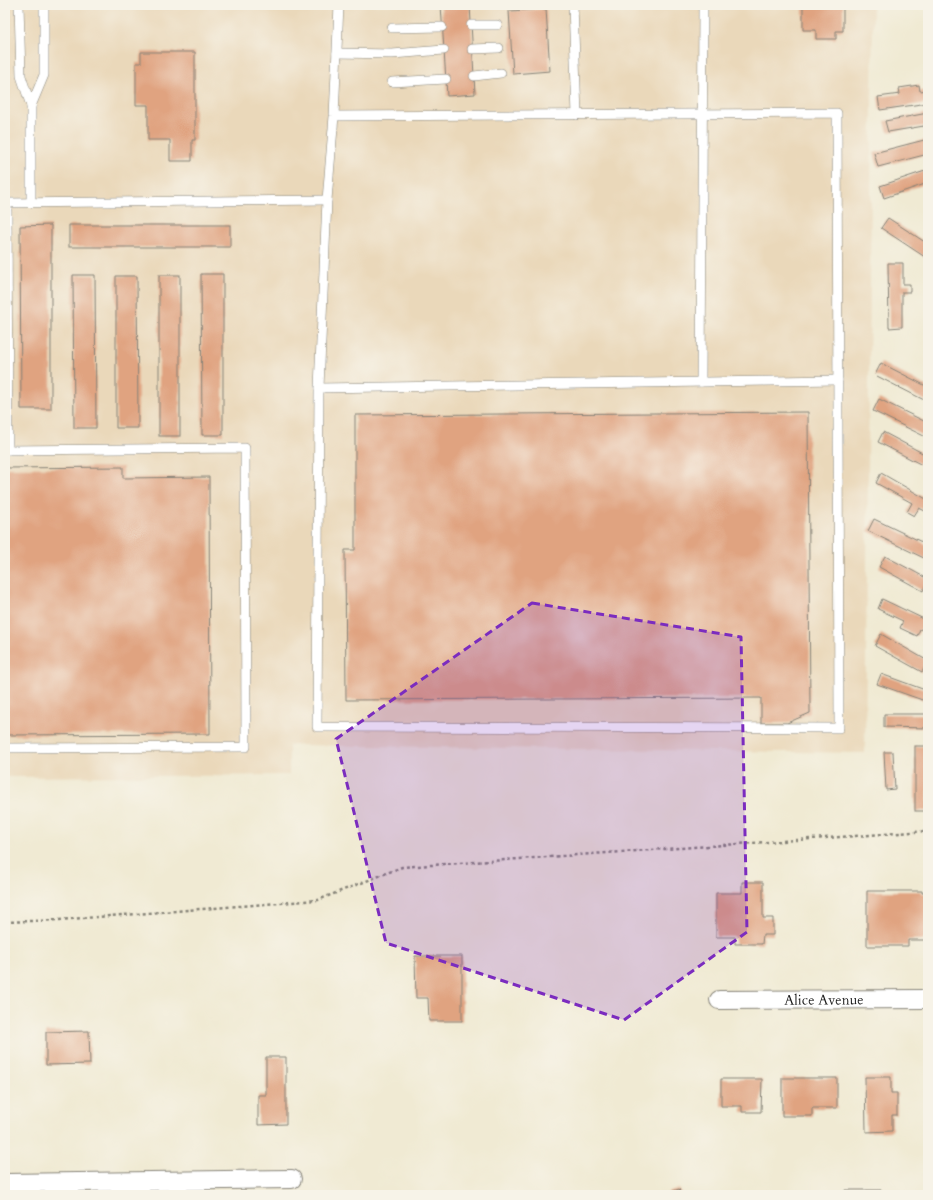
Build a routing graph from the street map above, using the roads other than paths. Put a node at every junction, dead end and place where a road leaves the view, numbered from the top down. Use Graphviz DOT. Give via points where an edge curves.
graph roads {
  1 [pos="19,5"];
  2 [pos="44,5"];
  3 [pos="339,5"];
  4 [pos="573,5"];
  5 [pos="703,5"];
  6 [pos="471,25"];
  7 [pos="497,25"];
  8 [pos="442,27"];
  9 [pos="392,28"];
  10 [pos="499,48"];
  11 [pos="472,49"];
  12 [pos="444,50"];
  13 [pos="337,52"];
  14 [pos="501,73"];
  15 [pos="474,76"];
  16 [pos="446,79"];
  17 [pos="392,82"];
  18 [pos="31,106"];
  19 [pos="577,114"];
  20 [pos="702,114"];
  21 [pos="334,116"];
  22 [pos="327,200"];
  23 [pos="31,202"];
  24 [pos="6,203"];
  25 [pos="838,380"];
  26 [pos="701,382"];
  27 [pos="318,388"];
  28 [pos="6,450"];
  29 [pos="5,748"];
  30 [pos="928,999"];
  31 [pos="719,1000"];
  32 [pos="292,1179"];
  33 [pos="5,1183"];
  1 -- 18 [label="lane" via="21,76"];
  2 -- 18 [label="lane" via="44,75"];
  3 -- 13 [label="lane"];
  4 -- 19 [label="lane"];
  5 -- 20 [label="lane"];
  6 -- 7 [label="lane"];
  8 -- 9 [label="lane"];
  10 -- 11 [label="lane"];
  12 -- 13 [label="lane" via="392,54"];
  13 -- 21 [label="lane"];
  14 -- 15 [label="lane"];
  16 -- 17 [label="lane"];
  18 -- 23 [label="lane"];
  19 -- 20 [label="lane"];
  19 -- 21 [label="lane"];
  20 -- 25 [label="lane" via="836,113"];
  20 -- 26 [label="lane"];
  21 -- 22 [label="lane"];
  22 -- 23 [label="lane"];
  22 -- 27 [label="lane"];
  23 -- 24 [label="lane"];
  24 -- 28 [label="lane"];
  25 -- 26 [label="lane"];
  25 -- 27 [label="lane" via="839,728 317,727"];
  26 -- 27 [label="lane"];
  28 -- 29 [label="lane" via="245,448 246,747"];
  30 -- 31 [label="street, Alice Avenue"];
  32 -- 33 [label="street"];
}
